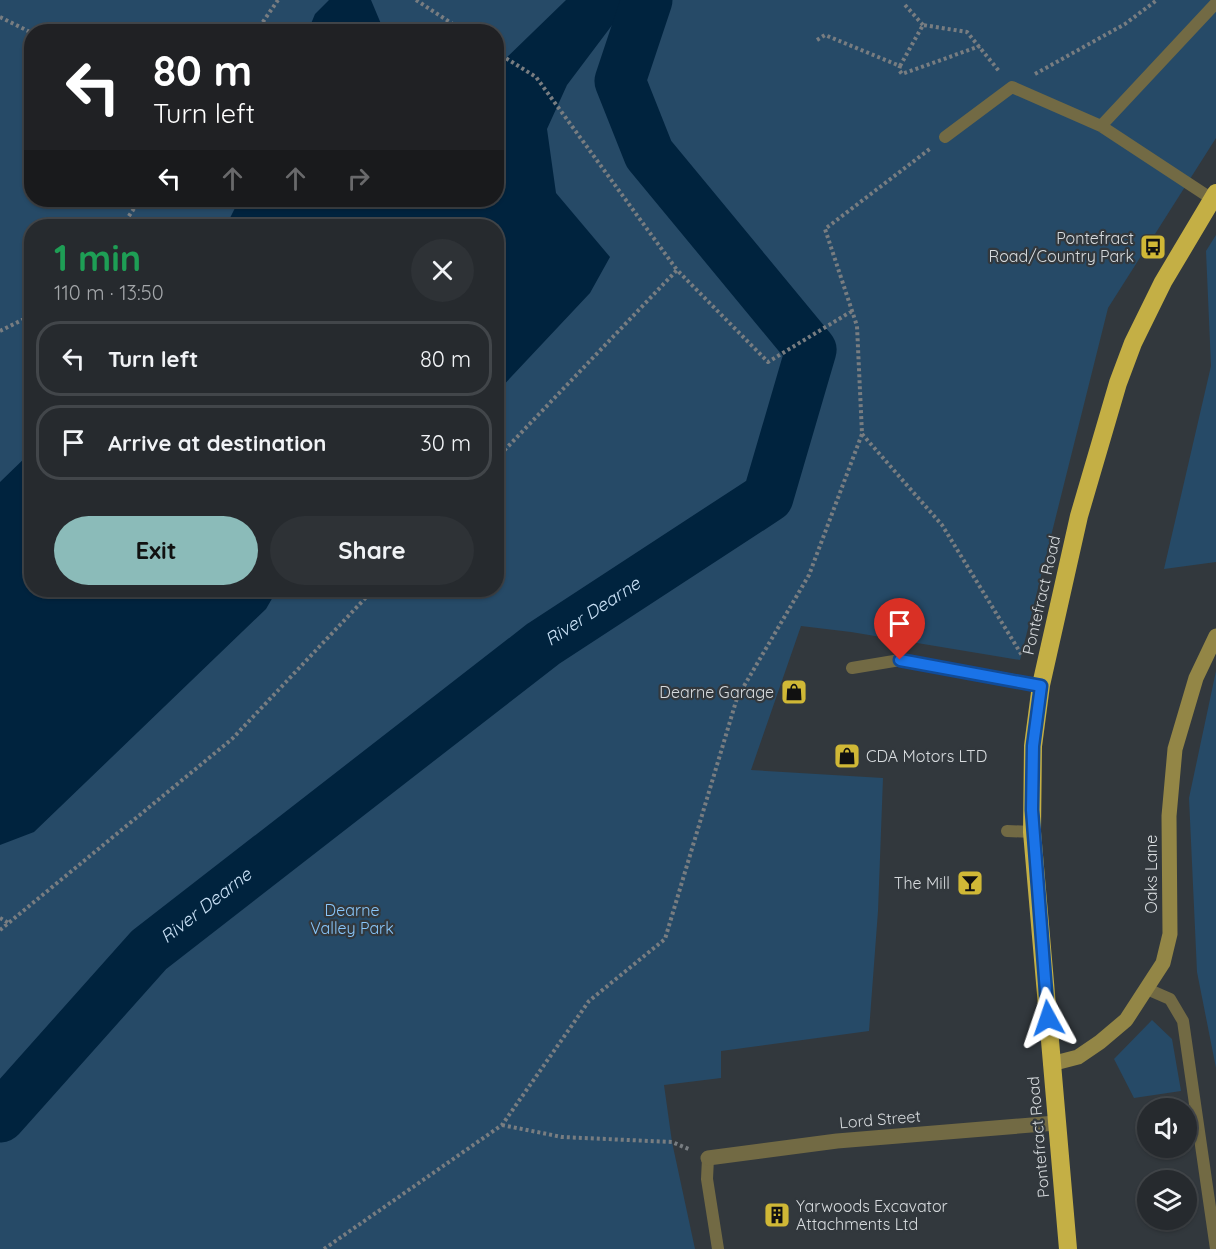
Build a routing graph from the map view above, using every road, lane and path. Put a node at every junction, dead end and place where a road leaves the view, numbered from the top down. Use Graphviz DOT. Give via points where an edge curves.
graph roads {
  1 [pos="278,0"];
  2 [pos="416,0"];
  3 [pos="1157,0"];
  4 [pos="1216,3"];
  5 [pos="905,5"];
  6 [pos="0,17"];
  7 [pos="262,24"];
  8 [pos="453,24"];
  9 [pos="923,26"];
  10 [pos="24,29"];
  11 [pos="818,40"];
  12 [pos="980,46"];
  13 [pos="504,57"];
  14 [pos="900,66"];
  15 [pos="1012,87"];
  16 [pos="1101,126"];
  17 [pos="945,137"];
  18 [pos="1214,196"];
  19 [pos="677,270"];
  20 [pos="852,310"];
  21 [pos="24,319"];
  22 [pos="0,331"];
  23 [pos="862,434"];
  24 [pos="504,451"];
  25 [pos="366,597"];
  26 [pos="1216,636"];
  27 [pos="852,668"];
  28 [pos="1041,686"];
  29 [pos="1006,831"];
  30 [pos="1032,832"];
  31 [pos="0,918"];
  32 [pos="10,924"];
  33 [pos="0,930"];
  34 [pos="1147,989"];
  35 [pos="1052,1064"];
  36 [pos="1056,1123"];
  37 [pos="502,1125"];
  38 [pos="708,1158"];
  39 [pos="324,1249"];
  40 [pos="718,1249"];
  41 [pos="1068,1249"];
  42 [pos="1215,1249"];
  1 -- 7 [label="path"];
  2 -- 8 [label="path"];
  3 -- 15 [label="path" via="1125,24"];
  4 -- 16 [label="lane"];
  5 -- 9 [label="path"];
  6 -- 10 [label="path"];
  9 -- 12 [label="path" via="967,32"];
  9 -- 14 [label="path"];
  11 -- 14 [label="path" via="825,34"];
  12 -- 14 [label="path" via="902,74"];
  12 -- 15 [label="path"];
  13 -- 19 [label="path" via="536,77"];
  15 -- 16 [label="lane"];
  15 -- 17 [label="lane"];
  16 -- 18 [label="lane"];
  17 -- 20 [label="path" via="825,229"];
  18 -- 28 [label="highway, Pontefract Road" via="1163,282 1118,383 1079,516"];
  19 -- 20 [label="path" via="768,362"];
  19 -- 24 [label="path"];
  20 -- 23 [label="path" via="857,326"];
  21 -- 22 [label="path"];
  23 -- 28 [label="path" via="942,525"];
  23 -- 37 [label="path" via="808,575 737,698 665,939 589,1002"];
  25 -- 32 [label="path" via="232,739"];
  26 -- 34 [label="street, Oaks Lane" via="1196,678 1175,749 1169,816 1170,934 1163,963"];
  27 -- 28 [label="lane" via="900,660"];
  28 -- 30 [label="highway, Pontefract Road" via="1033,746"];
  29 -- 30 [label="lane"];
  30 -- 35 [label="highway, Pontefract Road"];
  31 -- 32 [label="path"];
  32 -- 33 [label="path"];
  34 -- 35 [label="street, Oaks Lane" via="1126,1020 1100,1042 1078,1057"];
  34 -- 42 [label="lane" via="1170,999 1183,1021"];
  35 -- 36 [label="highway, Pontefract Road"];
  36 -- 38 [label="street, Lord Street" via="837,1141"];
  36 -- 41 [label="highway, Pontefract Road"];
  37 -- 38 [label="path" via="562,1137 672,1142"];
  37 -- 39 [label="path"];
  38 -- 40 [label="lane" via="707,1179"];
}
